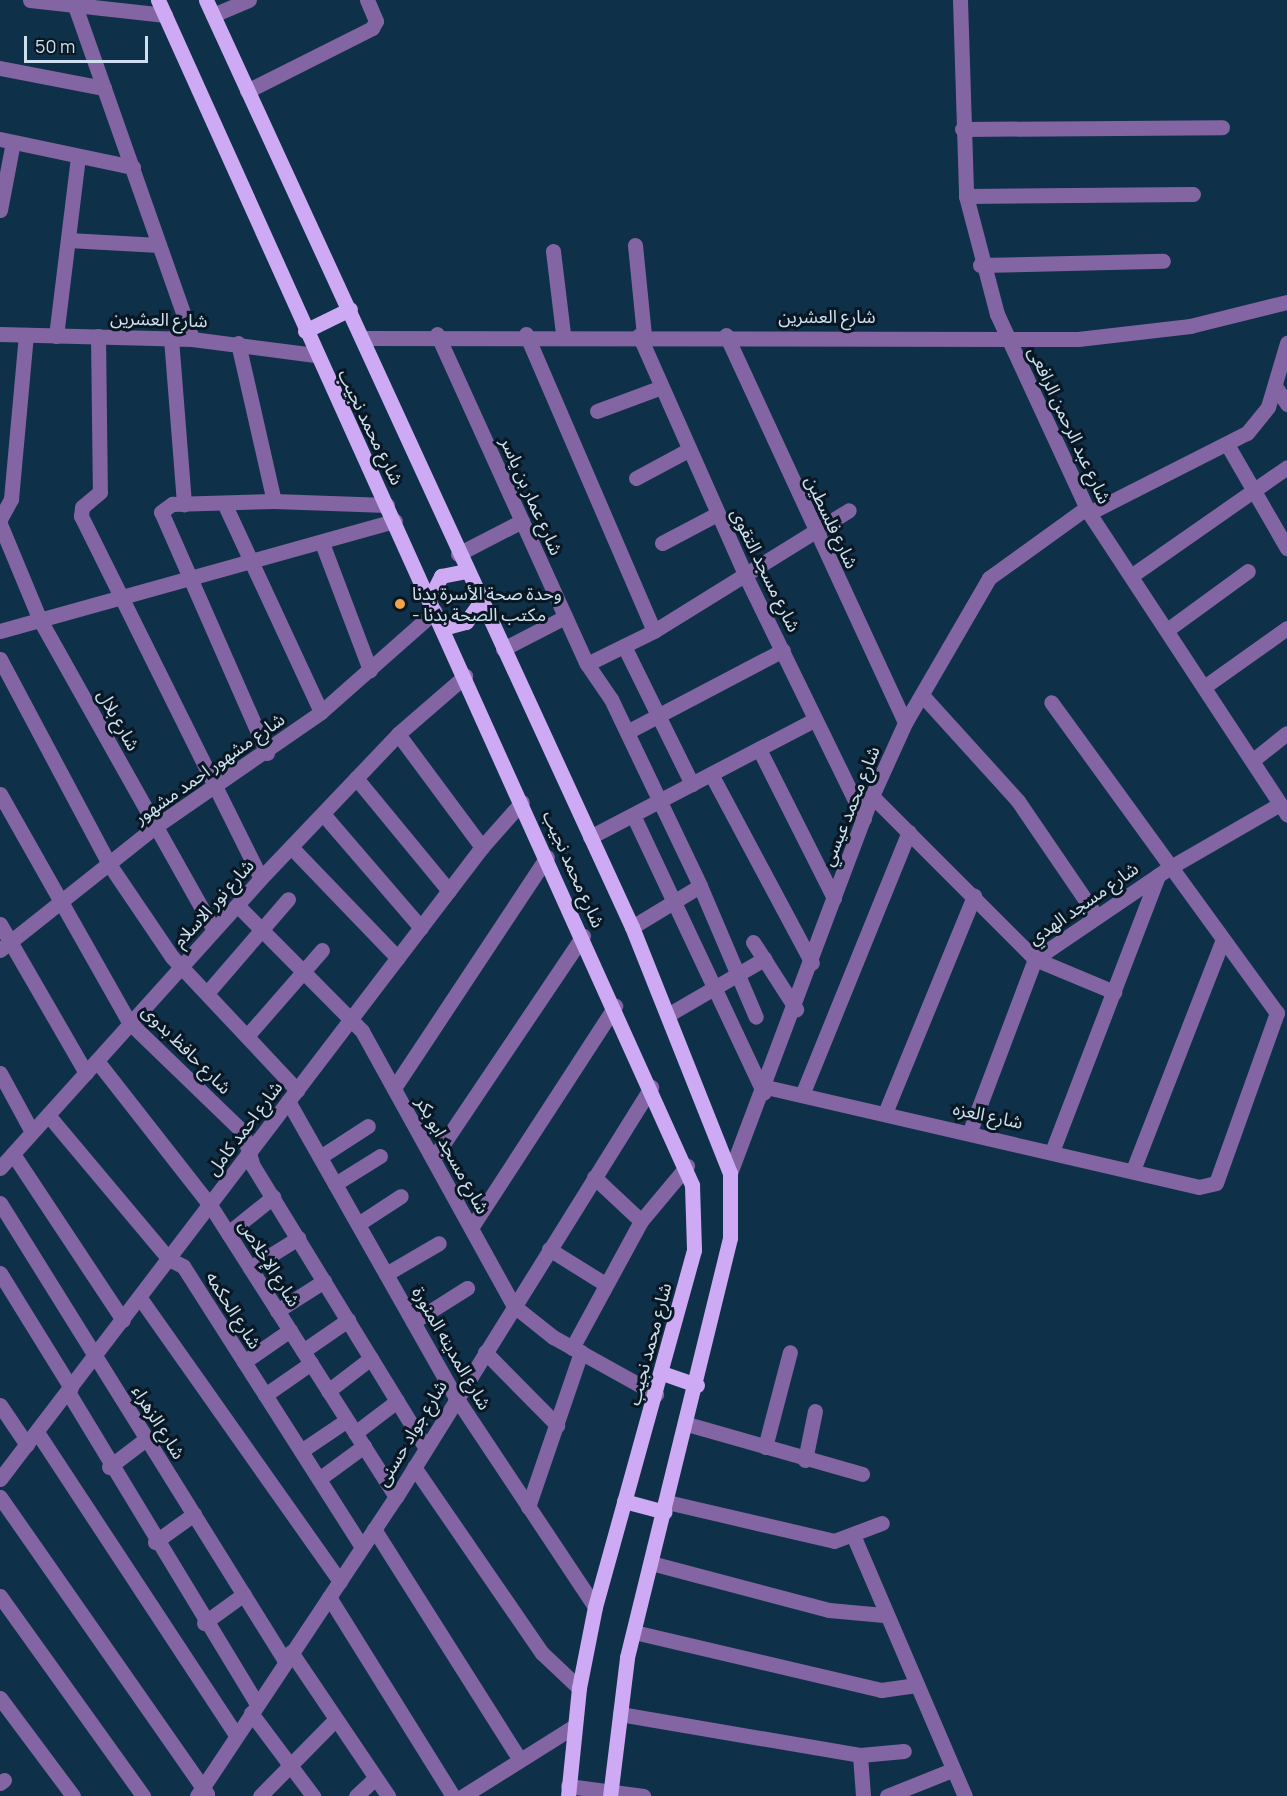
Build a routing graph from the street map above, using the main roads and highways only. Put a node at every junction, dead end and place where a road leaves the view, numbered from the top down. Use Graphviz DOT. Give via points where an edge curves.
graph roads {
  1 [pos="158,0"];
  2 [pos="206,0"];
  3 [pos="350,309"];
  4 [pos="305,330"];
  5 [pos="466,571"];
  6 [pos="480,603"];
  7 [pos="433,604"];
  8 [pos="443,628"];
  9 [pos="662,1373"];
  10 [pos="697,1385"];
  11 [pos="624,1501"];
  12 [pos="666,1507"];
  13 [pos="568,1791"];
  14 [pos="610,1793"];
  1 -- 4 [label="main road, شارع محمد نجيب"];
  2 -- 3 [label="main road, شارع محمد نجيب"];
  3 -- 4 [label="main road"];
  3 -- 5 [label="main road, شارع محمد نجيب"];
  4 -- 7 [label="main road, شارع محمد نجيب"];
  5 -- 6 [label="main road, شارع محمد نجيب"];
  5 -- 7 [label="main road" via="441,576"];
  6 -- 8 [label="main road" via="466,622"];
  6 -- 10 [label="main road, شارع محمد نجيب" via="670,1013 730,1173 730,1238"];
  7 -- 8 [label="main road, شارع محمد نجيب"];
  8 -- 9 [label="main road, شارع محمد نجيب" via="687,1166 694,1250"];
  9 -- 10 [label="main road"];
  9 -- 11 [label="main road, شارع محمد نجيب"];
  10 -- 12 [label="main road, شارع محمد نجيب"];
  11 -- 12 [label="main road"];
  11 -- 13 [label="main road, شارع محمد نجيب" via="595,1607 579,1688"];
  12 -- 14 [label="main road, شارع محمد نجيب" via="634,1632"];
}
